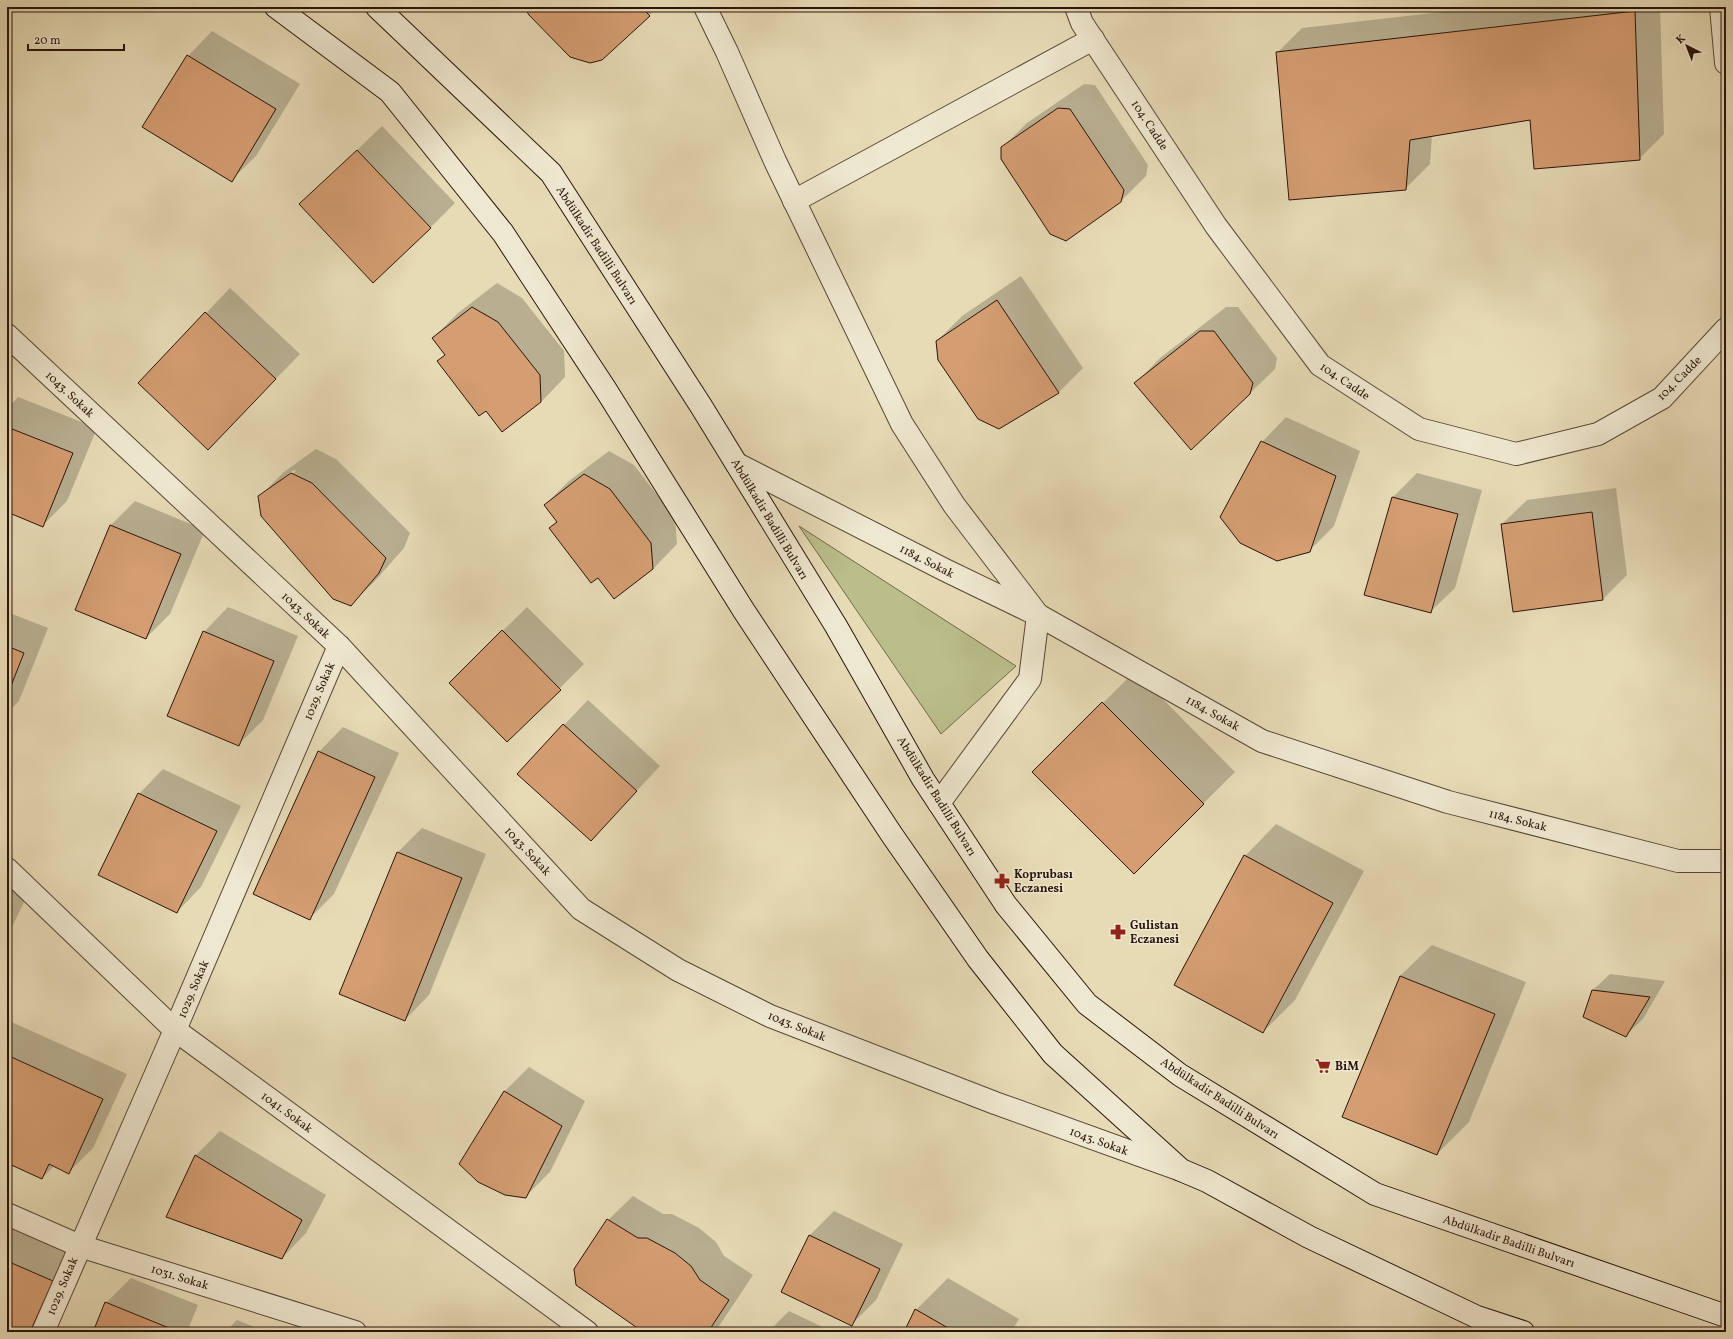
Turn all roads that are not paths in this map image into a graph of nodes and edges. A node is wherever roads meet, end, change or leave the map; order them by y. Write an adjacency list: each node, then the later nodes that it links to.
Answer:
1 (276, 7): 18 (street)
2 (377, 7): 11 (street, Abdülkadir Badilli Bulvarı)
3 (705, 7): 8 (street)
4 (1076, 7): 6 (street, 104. Cadde)
5 (1721, 7): 7 (street)
6 (1093, 40): 8 (street); 9 (street, 104. Cadde)
7 (1726, 63)
8 (794, 201): 12 (street)
9 (1726, 329)
10 (7, 335): 13 (street, 1043. Sokak)
11 (736, 464): 12 (street, 1184. Sokak); 14 (street, Abdülkadir Badilli Bulvarı)
12 (1038, 614): 14 (street); 15 (street, 1184. Sokak)
13 (339, 646): 17 (street, 1029. Sokak); 18 (street, 1043. Sokak)
14 (939, 803): 21 (street, Abdülkadir Badilli Bulvarı)
15 (1726, 861)
16 (7, 870): 17 (street, 1041. Sokak)
17 (175, 1030): 20 (street, 1029. Sokak); 24 (street, 1041. Sokak)
18 (1181, 1170): 25 (street)
19 (7, 1214): 20 (street, 1031. Sokak)
20 (80, 1246): 22 (street, 1029. Sokak); 23 (street, 1031. Sokak)
21 (1726, 1316)
22 (43, 1332)
23 (355, 1332)
24 (587, 1332)
25 (1523, 1332)

